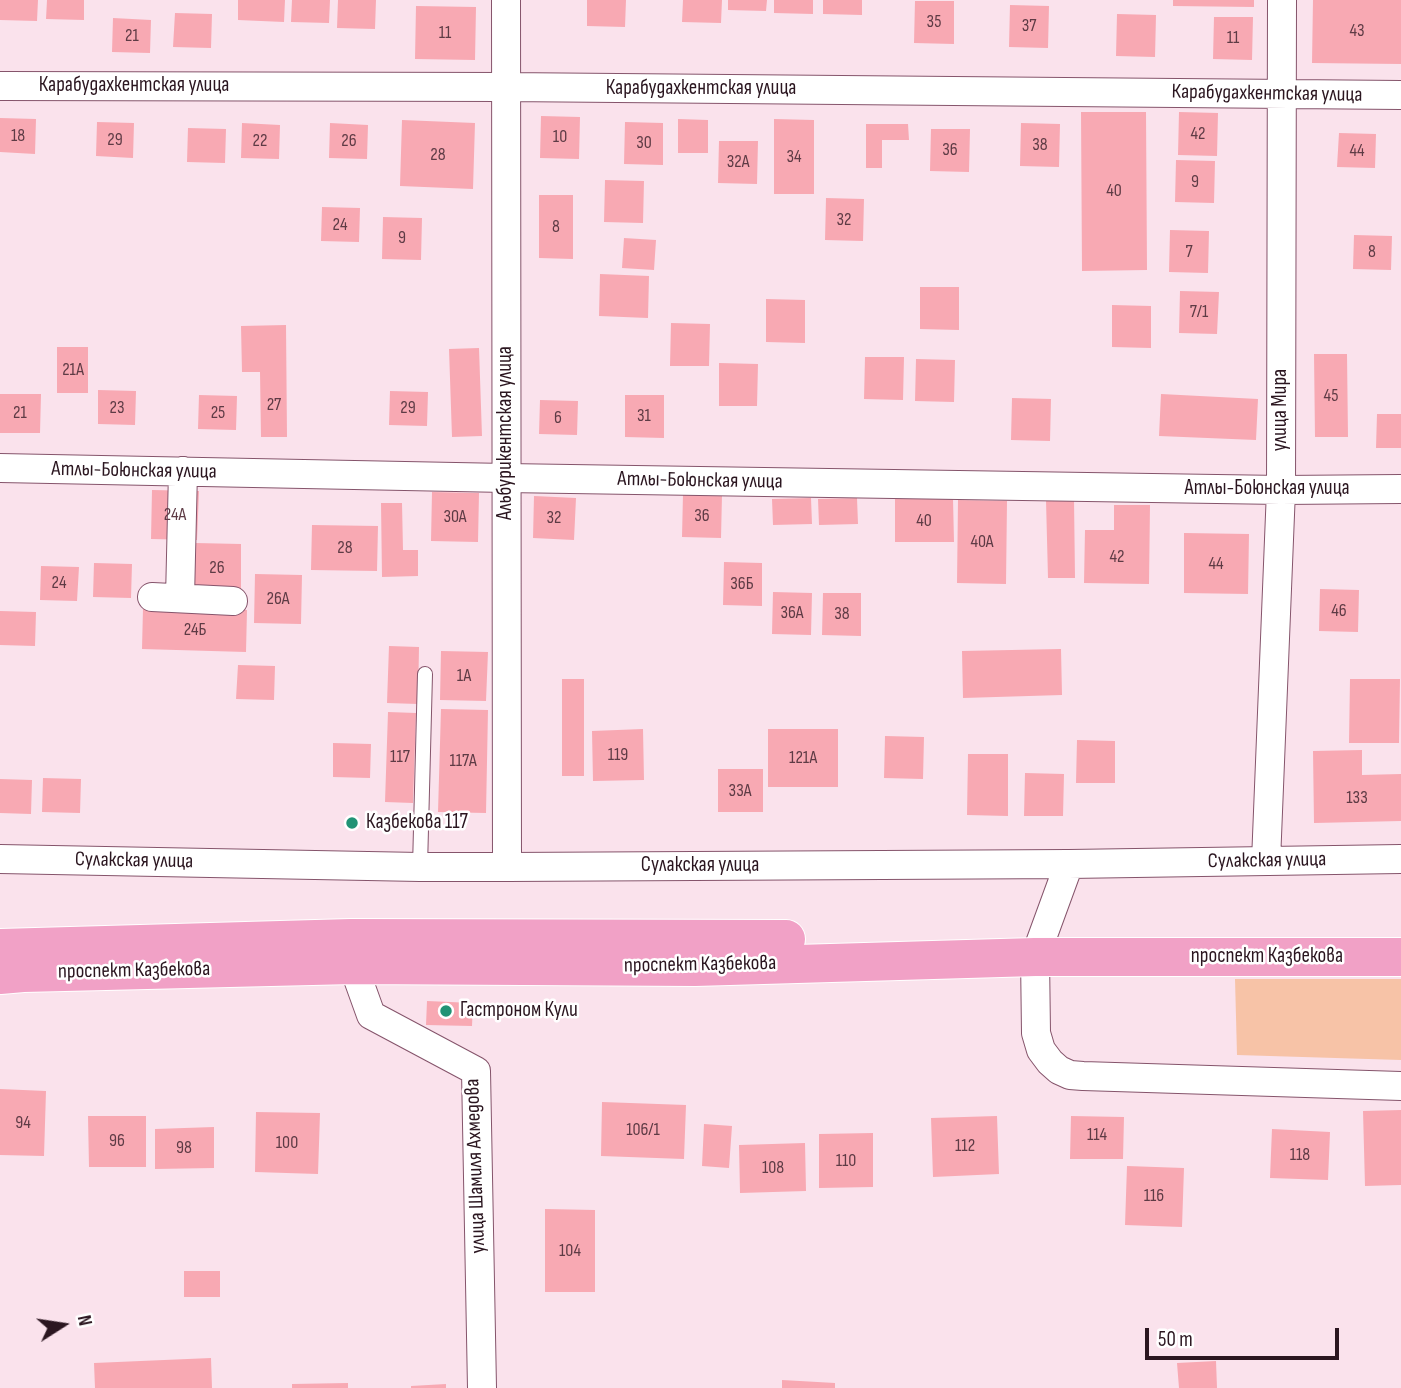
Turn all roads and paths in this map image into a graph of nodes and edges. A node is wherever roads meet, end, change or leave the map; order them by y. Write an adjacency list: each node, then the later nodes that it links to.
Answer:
1 (506, 0): 4 (street, Альбурикентская улица)
2 (1282, 0): 5 (street, улица Мира)
3 (0, 86): 4 (street, Карабудахкентская улица)
4 (506, 87): 5 (street, Карабудахкентская улица); 9 (street, Альбурикентская улица)
5 (1281, 94): 6 (street, Карабудахкентская улица); 11 (street, улица Мира)
6 (1401, 95)
7 (0, 468): 8 (street, Атлы-Боюнская улица)
8 (183, 471): 9 (street, Атлы-Боюнская улица); 12 (street)
9 (506, 478): 11 (street, Атлы-Боюнская улица); 19 (street, Альбурикентская улица)
10 (1401, 489): 11 (street, Атлы-Боюнская улица)
11 (1281, 490): 16 (street, улица Мира)
12 (233, 601)
13 (425, 674): 18 (lane)
14 (0, 859): 18 (street, Сулакская улица)
15 (1401, 859): 16 (street, Сулакская улица)
16 (1266, 861): 17 (street, Сулакская улица)
17 (1069, 864): 19 (street, Сулакская улица); 22 (street)
18 (420, 867): 19 (street, Сулакская улица)
19 (507, 867)
20 (1401, 938): 22 (highway, проспект Казбекова)
21 (0, 948): 22 (highway, проспект Казбекова)
22 (1039, 948): 23 (highway, проспект Казбекова); 24 (highway, проспект Казбекова); 26 (street)
23 (1401, 957)
24 (353, 965): 25 (highway, проспект Казбекова); 27 (street, улица Шамиля Ахмедова)
25 (0, 975)
26 (1401, 1086)
27 (482, 1388)

